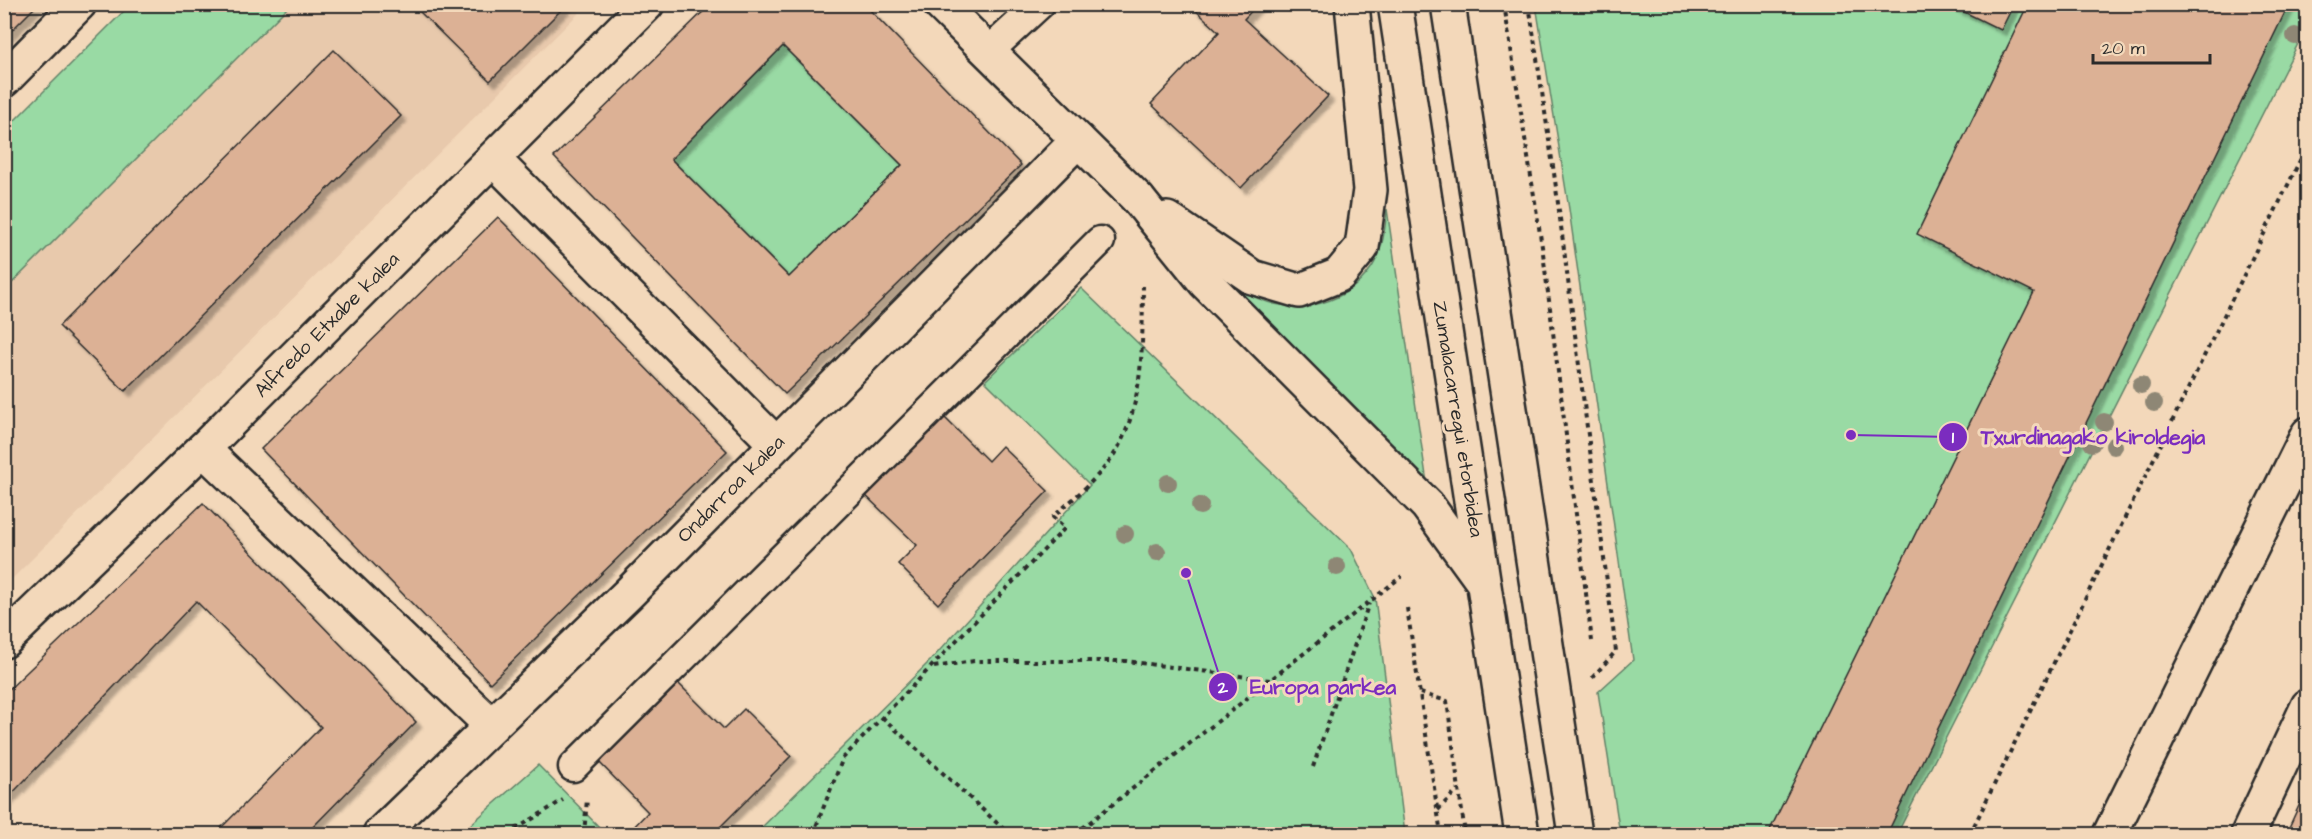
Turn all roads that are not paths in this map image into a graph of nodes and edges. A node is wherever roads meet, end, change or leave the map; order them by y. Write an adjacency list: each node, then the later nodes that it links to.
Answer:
1 (79, 4): 9 (street)
2 (647, 4): 11 (street, Alfredo Etxabe kalea)
3 (940, 4): 8 (street)
4 (1040, 4): 8 (street)
5 (1352, 4): 12 (street)
6 (1395, 4): 17 (street, Zumalacarregui etorbidea)
7 (1448, 4): 24 (street)
8 (988, 52): 10 (street)
9 (4, 80)
10 (1078, 140): 12 (street); 15 (street, Ondarroa kalea)
11 (493, 159): 15 (street); 16 (street, Alfredo Etxabe kalea)
12 (1138, 199): 17 (street)
13 (1100, 241): 21 (street)
14 (2307, 434): 25 (street)
15 (776, 444): 20 (street, Ondarroa kalea)
16 (203, 449): 18 (street, Alfredo Etxabe kalea); 20 (street)
17 (1483, 583): 23 (street, Zumalacarregui etorbidea)
18 (4, 641)
19 (2307, 706): 26 (street)
20 (491, 724): 22 (street, Ondarroa kalea)
21 (573, 767)
22 (380, 834)
23 (1522, 834)
24 (1575, 834)
25 (2110, 834)
26 (2248, 834)

